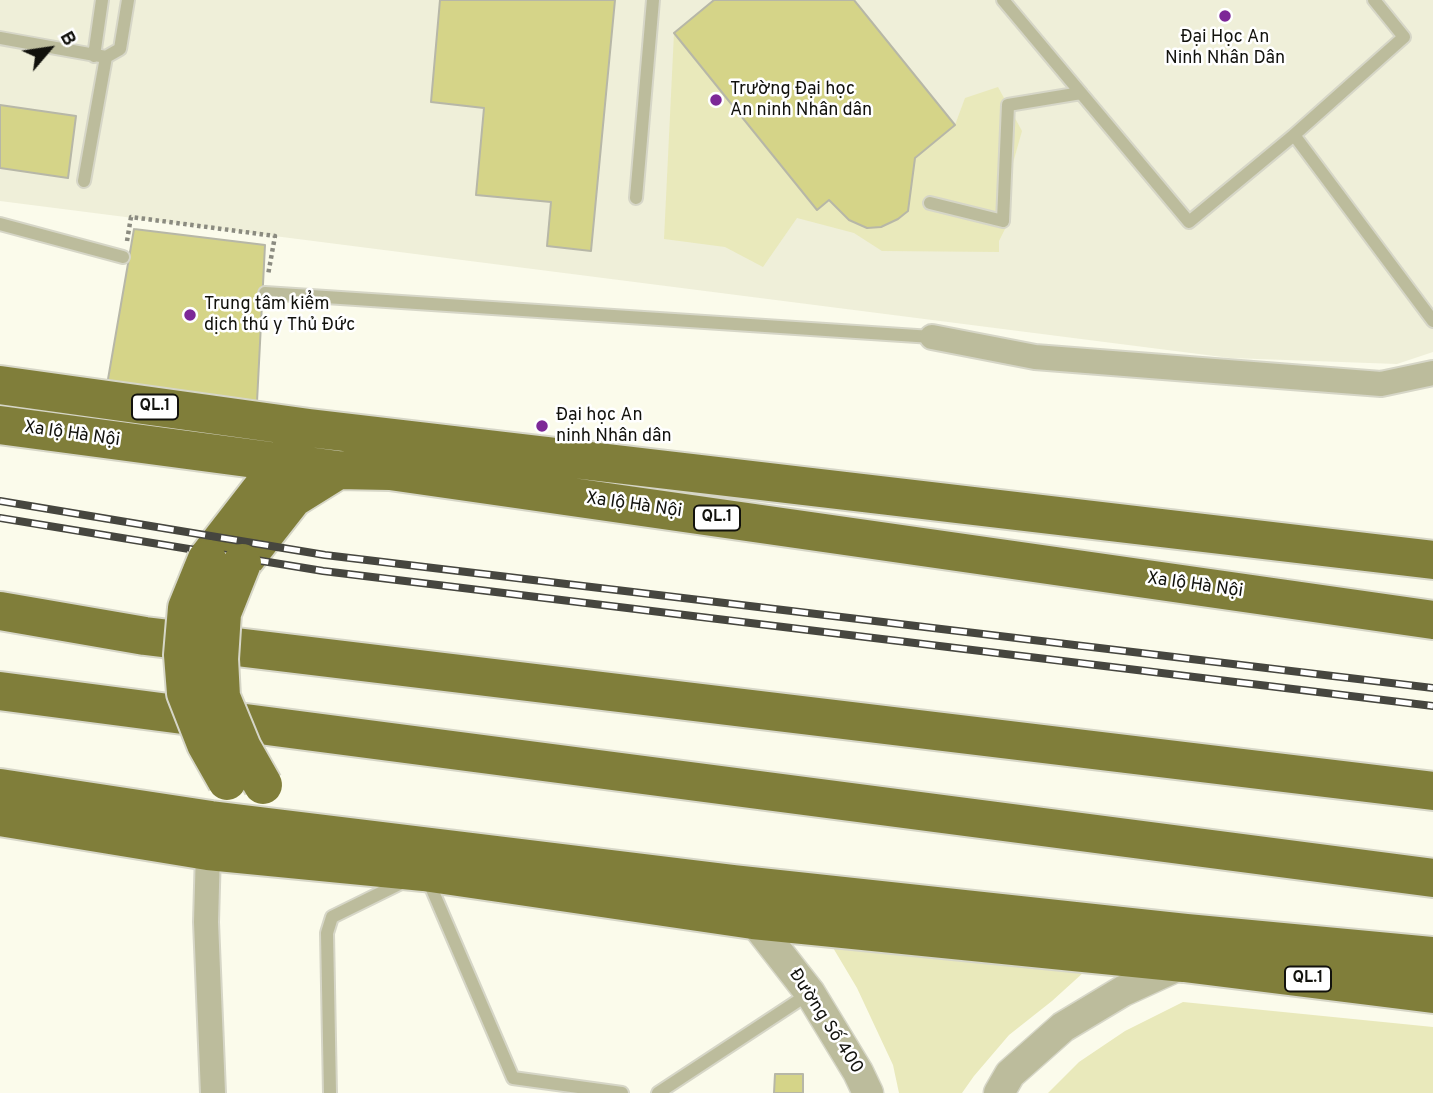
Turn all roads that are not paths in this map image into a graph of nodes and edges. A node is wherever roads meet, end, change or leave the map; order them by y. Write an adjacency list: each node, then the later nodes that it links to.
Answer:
1 (102, 0): 7 (lane)
2 (128, 0): 7 (lane)
3 (653, 0): 11 (lane)
4 (1003, 0): 8 (lane)
5 (1374, 0): 9 (lane)
6 (0, 38): 7 (lane)
7 (100, 56): 10 (lane)
8 (1082, 93): 9 (lane); 12 (lane)
9 (1294, 135): 16 (lane)
10 (84, 181)
11 (636, 198)
12 (930, 203)
13 (0, 224): 14 (lane)
14 (123, 257)
15 (265, 293): 17 (lane)
16 (1433, 321)
17 (932, 337): 18 (street)
18 (1433, 373)
19 (0, 385): 21 (highway, QL.1)
20 (0, 425): 22 (highway, Xa lộ Hà Nội / QL.1)
21 (309, 428): 22 (highway); 24 (highway, QL.1)
22 (281, 463): 23 (highway, Xa lộ Hà Nội / QL.1); 31 (highway, bridge)
23 (338, 470): 26 (highway, Xa lộ Hà Nội / QL.1); 33 (highway, bridge)
24 (1433, 560)
25 (0, 611): 29 (highway)
26 (1433, 620)
27 (0, 691): 35 (highway)
28 (0, 788): 32 (highway, QL.1)
29 (1433, 791)
30 (0, 817): 32 (highway, QL.1)
31 (260, 825): 32 (highway, QL.1); 33 (highway, QL.1)
32 (210, 835): 33 (highway, QL.1); 43 (street)
33 (295, 844): 34 (highway, QL.1); 36 (highway, QL.1)
34 (424, 872): 37 (highway, QL.1); 44 (lane); 45 (lane)
35 (1433, 878)
36 (734, 884): 37 (highway); 38 (highway, QL.1)
37 (752, 920): 40 (highway, QL.1); 41 (street, Đường Số 400)
38 (1223, 937): 39 (highway, QL.1); 40 (highway)
39 (1433, 956)
40 (1184, 963): 42 (highway, QL.1); 48 (street)
41 (810, 993): 46 (lane); 47 (street, Đường Số 400)
42 (1433, 994)
43 (213, 1093)
44 (330, 1093)
45 (622, 1093)
46 (658, 1093)
47 (868, 1093)
48 (999, 1093)

